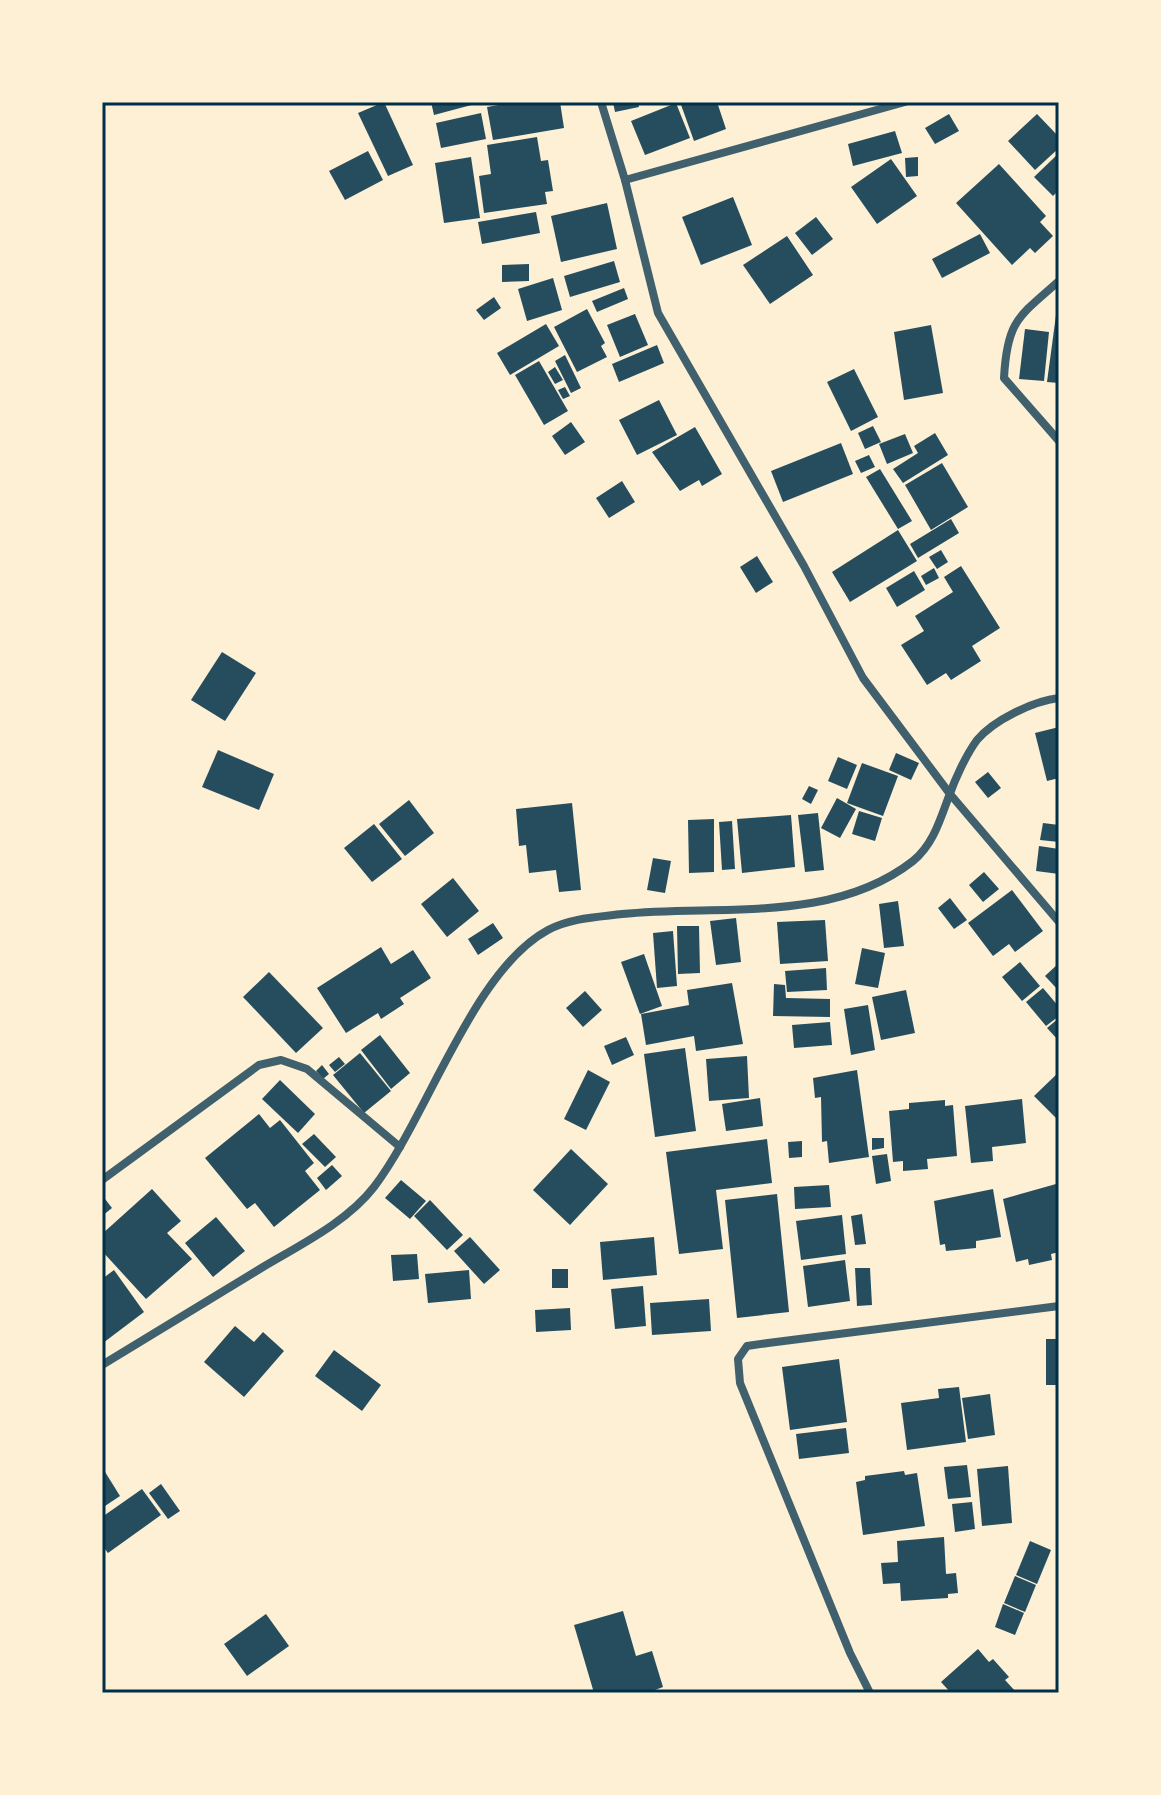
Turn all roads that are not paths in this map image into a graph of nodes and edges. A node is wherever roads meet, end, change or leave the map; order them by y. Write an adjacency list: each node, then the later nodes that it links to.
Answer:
1 (601, 102): 3 (street)
2 (905, 102): 3 (street)
3 (625, 180): 7 (street)
4 (1059, 281): 5 (street)
5 (1059, 441)
6 (1059, 698): 7 (street)
7 (950, 794): 8 (street); 9 (street)
8 (1059, 922)
9 (400, 1147): 10 (street); 12 (street)
10 (102, 1180)
11 (1059, 1306): 13 (street)
12 (102, 1365)
13 (870, 1693)

